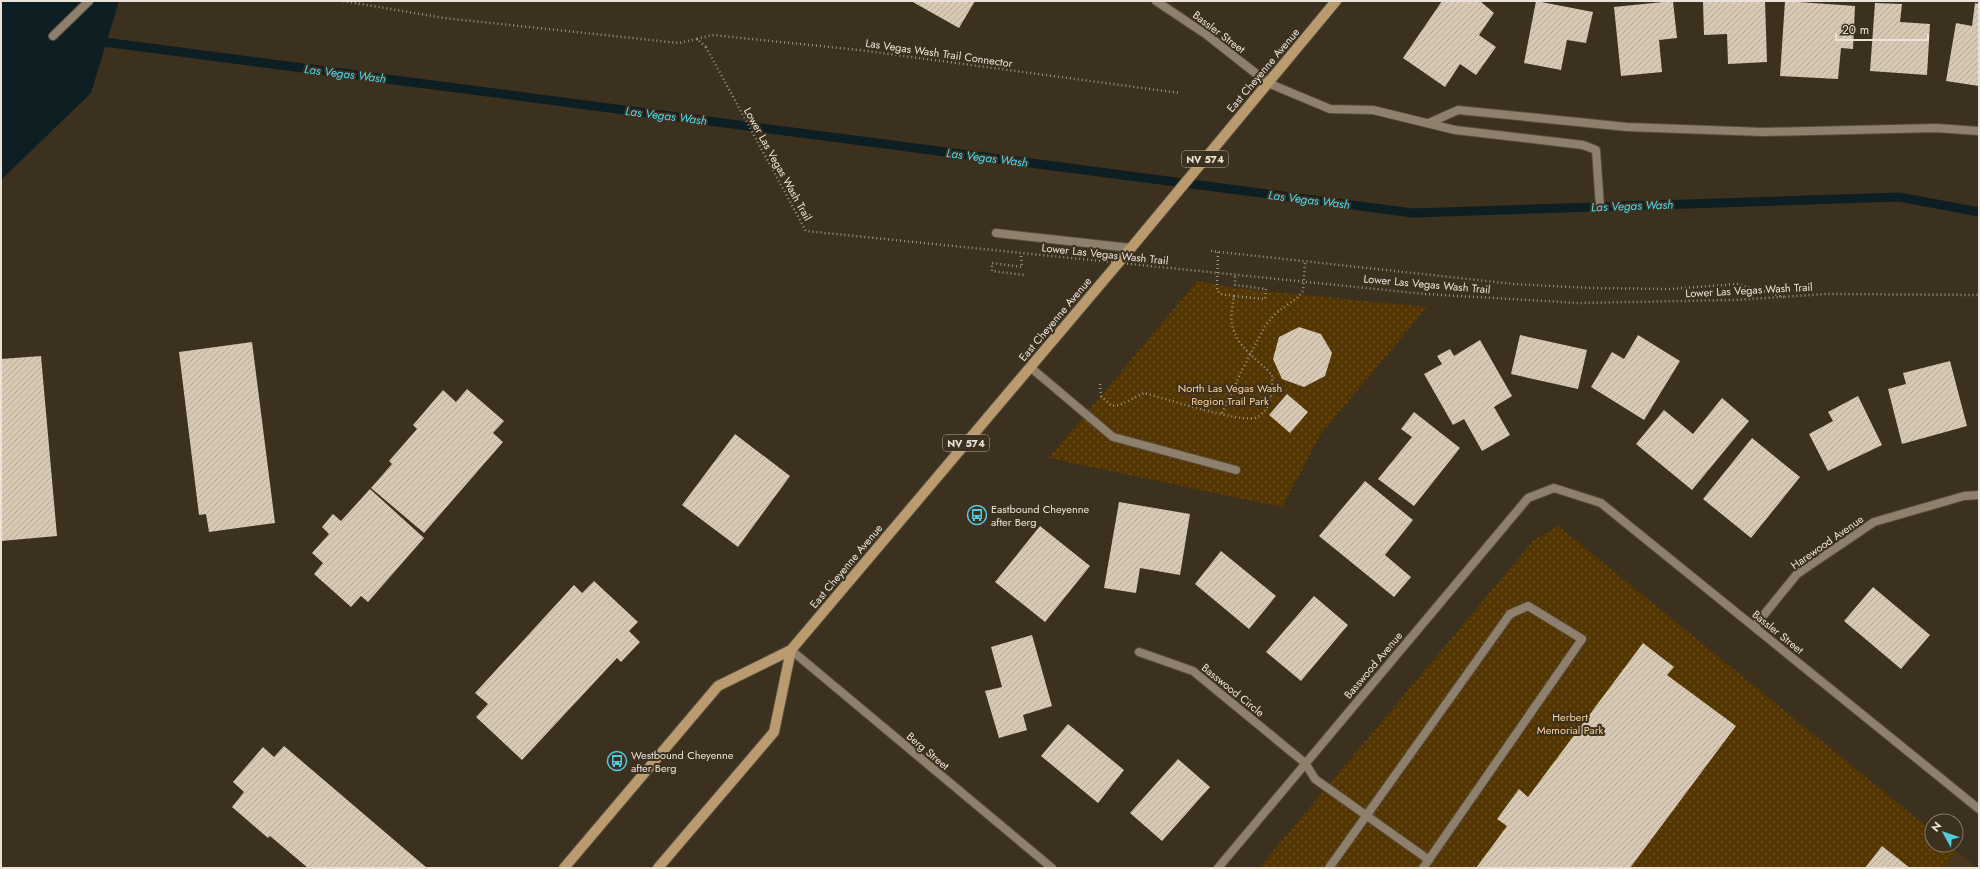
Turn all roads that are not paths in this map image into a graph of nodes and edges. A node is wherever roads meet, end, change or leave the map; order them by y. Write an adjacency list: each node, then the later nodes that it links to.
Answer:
1 (89, 1): 4 (street)
2 (1156, 1): 5 (street, Bassler Street)
3 (1336, 1): 5 (main road, East Cheyenne Avenue / NV 574)
4 (53, 36)
5 (1268, 83): 6 (street, Bassler Street); 10 (main road, East Cheyenne Avenue / NV 574)
6 (1429, 123): 7 (street); 8 (street, Bassler Street)
7 (1979, 131)
8 (1600, 207)
9 (996, 233): 10 (street)
10 (1131, 248): 11 (main road, East Cheyenne Avenue / NV 574)
11 (1030, 367): 12 (street); 16 (main road, East Cheyenne Avenue / NV 574)
12 (1236, 470)
13 (1554, 488): 15 (street, Bassler Street); 18 (street, Basswood Avenue)
14 (1979, 495): 15 (street, Harewood Avenue)
15 (1754, 627): 19 (street, Bassler Street)
16 (791, 650): 22 (main road, East Cheyenne Avenue / NV 574); 23 (main road, East Cheyenne Avenue / NV 574); 24 (street, Berg Street)
17 (1139, 652): 18 (street, Basswood Circle)
18 (1305, 763): 20 (street, Basswood Circle); 25 (street, Basswood Avenue)
19 (1979, 809)
20 (1365, 815): 21 (street, Basswood Circle); 21 (street); 26 (street)
21 (1429, 860): 27 (street)
22 (564, 868)
23 (658, 868)
24 (1052, 868)
25 (1218, 868)
26 (1329, 868)
27 (1424, 868)

